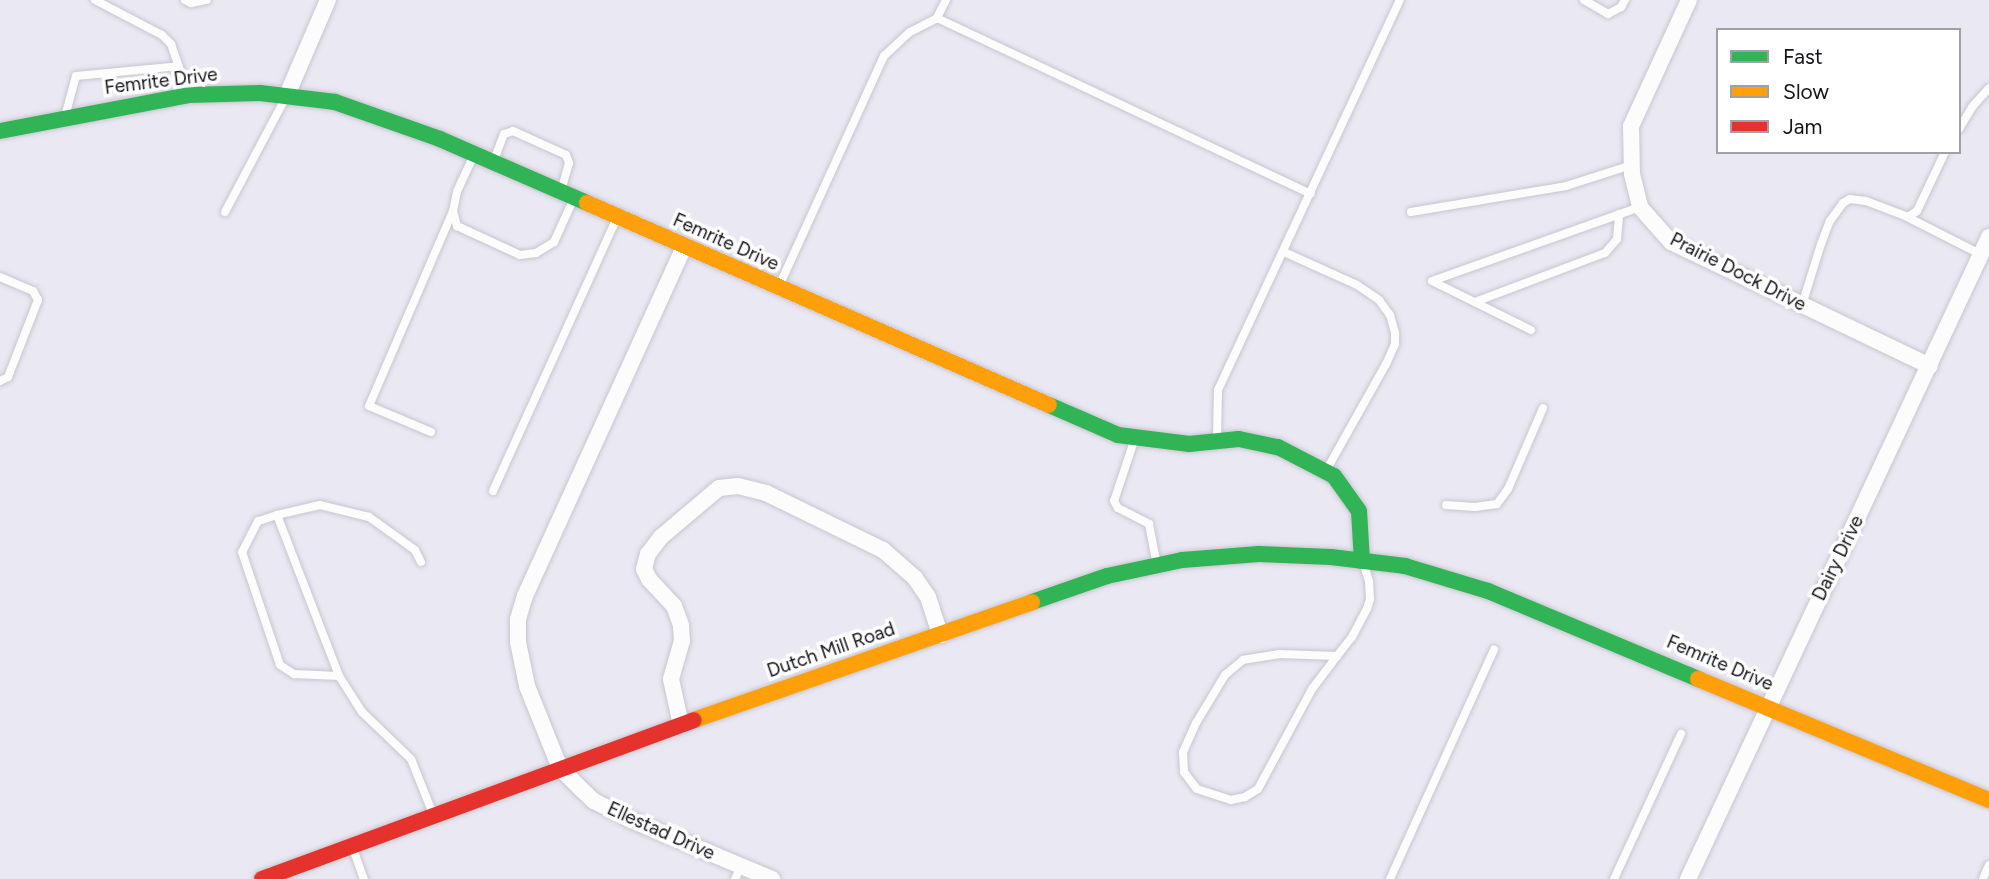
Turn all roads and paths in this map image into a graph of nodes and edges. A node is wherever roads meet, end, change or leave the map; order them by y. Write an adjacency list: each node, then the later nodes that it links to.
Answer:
1 (95, 0): 11 (lane)
2 (185, 0): 3 (lane)
3 (207, 0)
4 (328, 0): 14 (street)
5 (946, 0): 10 (lane)
6 (1400, 0): 22 (lane)
7 (1584, 0): 8 (lane)
8 (1625, 0)
9 (1689, 0): 21 (street)
10 (937, 18): 22 (lane); 36 (lane)
11 (179, 66): 13 (lane); 15 (lane)
12 (1989, 88): 16 (lane)
13 (189, 95): 14 (street, Femrite Drive); 15 (street, Femrite Drive)
14 (287, 95): 19 (street, Femrite Drive); 26 (lane)
15 (66, 116): 17 (street, Femrite Drive)
16 (1961, 126)
17 (0, 131)
18 (1944, 154): 29 (lane)
19 (474, 155): 20 (street, Femrite Drive); 25 (lane)
20 (493, 163): 23 (street, Femrite Drive); 23 (lane)
21 (1632, 165): 24 (street); 27 (lane)
22 (1311, 194): 33 (lane)
23 (567, 195): 25 (lane); 30 (street, Femrite Drive)
24 (1640, 207): 28 (lane); 38 (street, Prairie Dock Drive)
25 (453, 211): 43 (lane)
26 (226, 212)
27 (1411, 212)
28 (1619, 214): 37 (lane); 37 (lane)
29 (1907, 217): 34 (lane); 38 (lane)
30 (617, 218): 32 (street, Femrite Drive); 47 (lane)
31 (1989, 237): 34 (street, Dairy Drive)
32 (684, 247): 36 (street, Femrite Drive); 61 (street)
33 (1284, 252): 45 (lane); 46 (lane)
34 (1980, 254): 40 (street, Dairy Drive)
35 (0, 277): 41 (lane)
36 (778, 288): 44 (street, Femrite Drive)
37 (1475, 302): 39 (lane)
38 (1802, 305): 40 (street, Prairie Dock Drive)
39 (1531, 330)
40 (1930, 366): 58 (street, Dairy Drive)
41 (0, 381)
42 (1543, 408): 48 (lane)
43 (430, 432)
44 (1135, 438): 45 (street, Femrite Drive); 52 (lane)
45 (1218, 442): 46 (street, Femrite Drive)
46 (1325, 471): 50 (street, Femrite Drive)
47 (493, 491)
48 (1446, 505)
49 (277, 515): 51 (lane); 57 (lane); 57 (lane)
50 (1362, 561): 52 (street, Dutch Mill Road); 53 (street, Dutch Mill Road); 56 (lane)
51 (421, 562)
52 (1157, 566): 54 (street, Dutch Mill Road)
53 (1432, 573): 58 (street, Femrite Drive)
54 (940, 635): 59 (street, Dutch Mill Road); 59 (street)
55 (1494, 650): 70 (lane)
56 (1337, 656): 56 (lane)
57 (339, 676): 63 (lane)
58 (1768, 705): 62 (street, Femrite Drive); 72 (street, Dairy Drive)
59 (681, 725): 61 (street, Dutch Mill Road)
60 (1681, 734): 71 (lane)
61 (560, 768): 63 (street, Dutch Mill Road); 66 (street, Ellestad Drive)
62 (1989, 800)
63 (433, 814): 64 (street, Dutch Mill Road)
64 (352, 844): 67 (street, Dutch Mill Road); 68 (lane)
65 (1989, 865): 73 (lane)
66 (738, 872): 69 (street, Ellestad Drive)
67 (262, 879)
68 (364, 879)
69 (772, 879)
70 (1390, 879)
71 (1614, 879)
72 (1688, 879)
73 (1983, 879)

